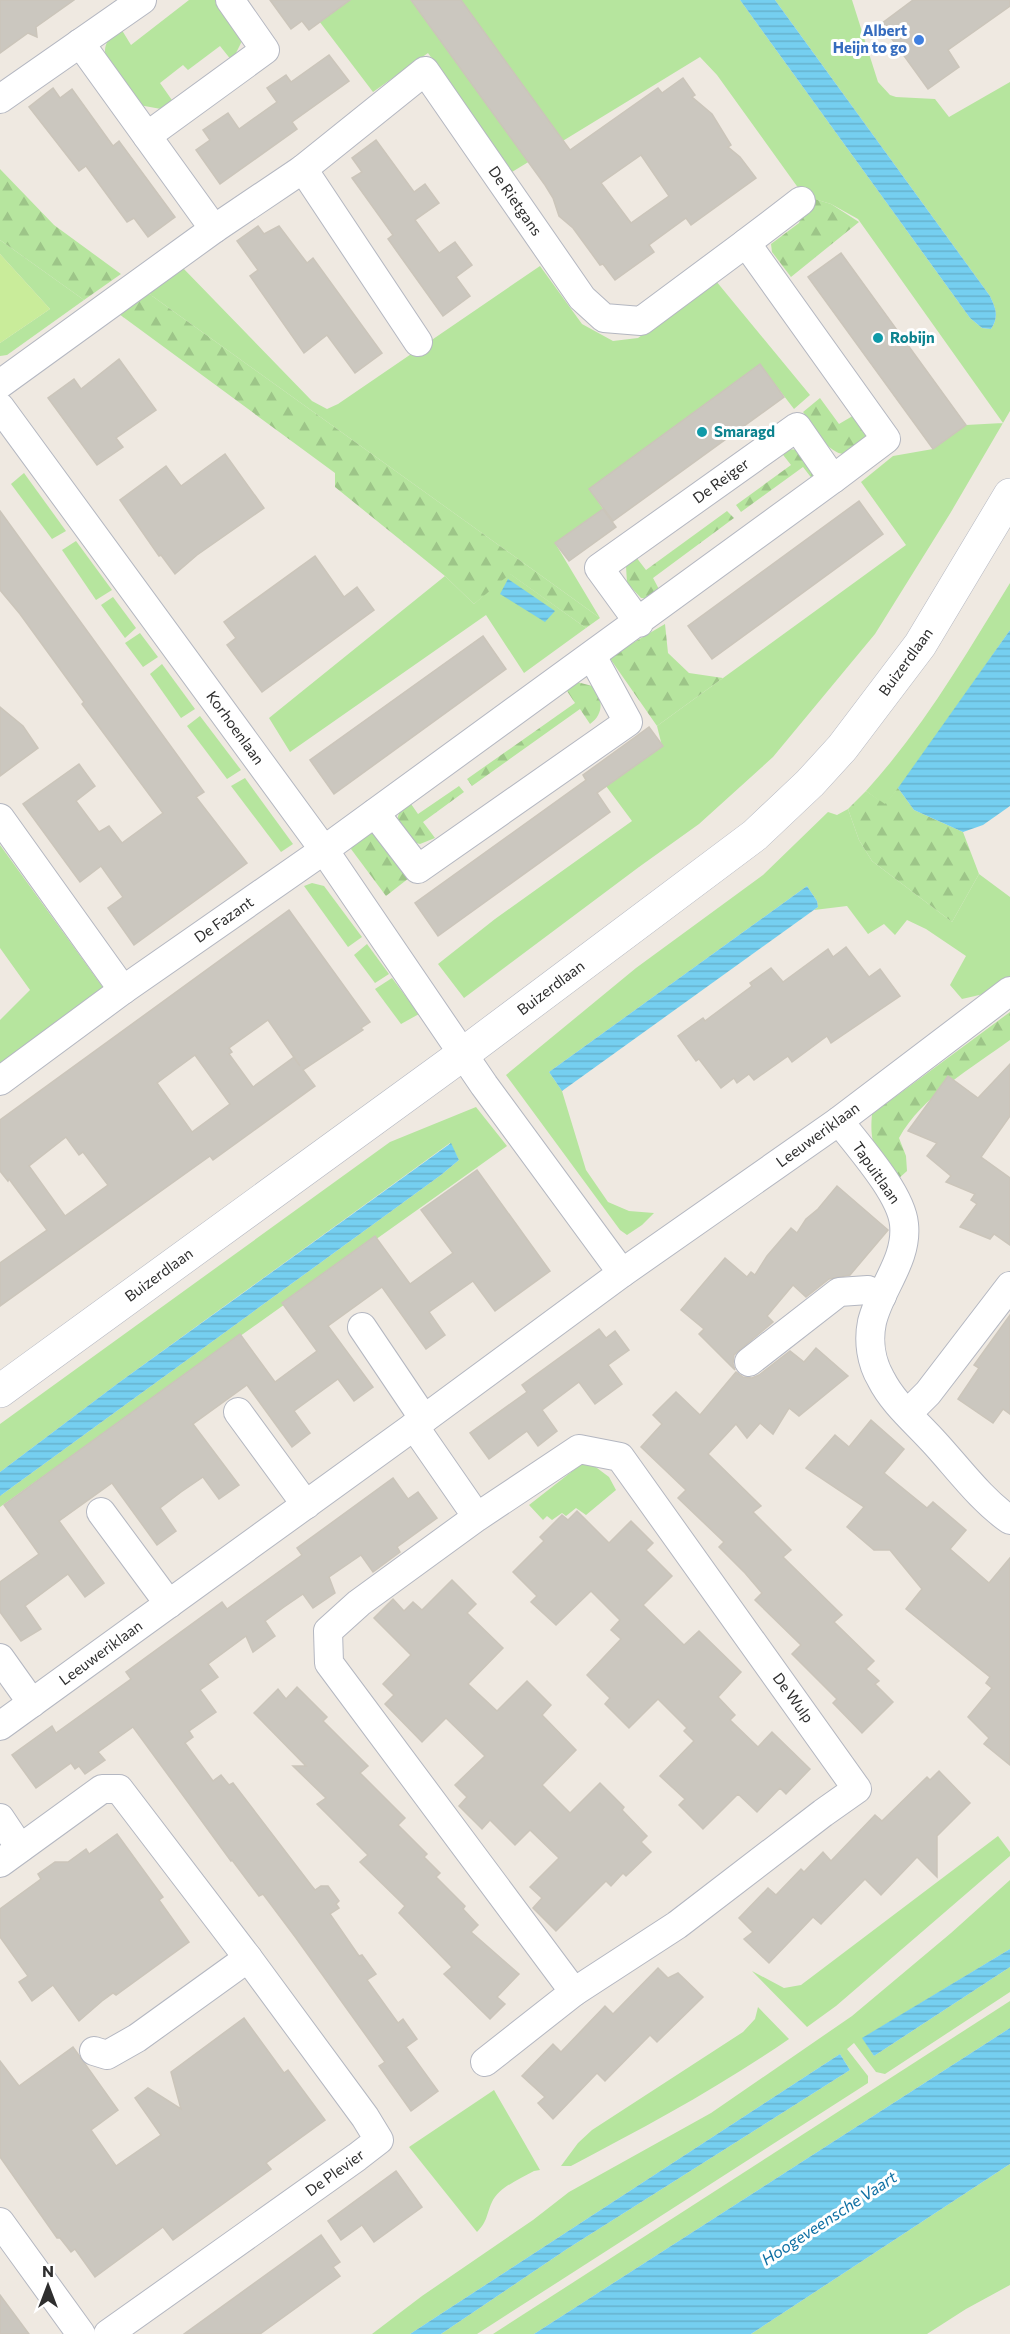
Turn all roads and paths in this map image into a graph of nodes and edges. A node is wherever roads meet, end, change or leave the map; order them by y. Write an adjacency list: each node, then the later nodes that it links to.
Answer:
1 (142, 0): 3 (street)
2 (230, 0): 5 (street)
3 (80, 43): 4 (street); 5 (street)
4 (0, 99)
5 (147, 136): 8 (street)
6 (303, 169): 8 (street, De Rietgans); 9 (street, De Rietgans); 10 (street)
7 (801, 201): 9 (street, De Rietgans)
8 (214, 229): 11 (street, De Rietgans)
9 (746, 243): 13 (street)
10 (418, 342)
11 (0, 384)
12 (0, 407): 19 (street, Korhoenlaan)
13 (833, 479): 15 (street); 15 (street, De Reiger)
14 (1010, 495): 22 (street, Buizerdlaan)
15 (639, 623): 16 (street)
16 (592, 656): 17 (street); 17 (street)
17 (375, 813): 19 (street)
18 (0, 818): 20 (street)
19 (324, 850): 20 (street, De Fazant); 22 (street, Korhoenlaan)
20 (123, 990): 23 (street, De Fazant)
21 (1010, 991): 24 (street, Leeuweriklaan)
22 (463, 1054): 25 (street); 30 (street, Buizerdlaan)
23 (0, 1082)
24 (839, 1121): 25 (street, Leeuweriklaan); 27 (street, Tapuitlaan)
25 (622, 1273): 33 (street, Leeuweriklaan)
26 (1010, 1286): 32 (street)
27 (882, 1296): 29 (street); 32 (street, Tapuitlaan)
28 (362, 1327): 33 (street)
29 (749, 1362)
30 (0, 1391)
31 (238, 1412): 34 (street)
32 (908, 1413): 37 (street, Tapuitlaan)
33 (419, 1423): 34 (street, Leeuweriklaan); 36 (street)
34 (306, 1505): 38 (street, Leeuweriklaan)
35 (101, 1512): 38 (street)
36 (477, 1517): 45 (street, De Wulp); 45 (street, De Wulp)
37 (1010, 1520)
38 (169, 1604): 40 (street, Leeuweriklaan)
39 (0, 1658): 40 (street)
40 (32, 1703): 41 (street, Leeuweriklaan)
41 (0, 1726)
42 (0, 1818): 43 (street, De Plevier)
43 (10, 1855): 44 (street, De Plevier)
44 (248, 1958): 46 (street); 50 (street, De Plevier)
45 (574, 1992): 47 (street, De Wulp)
46 (94, 2051)
47 (485, 2062)
48 (0, 2222): 49 (street)
49 (81, 2334)
50 (108, 2334)

